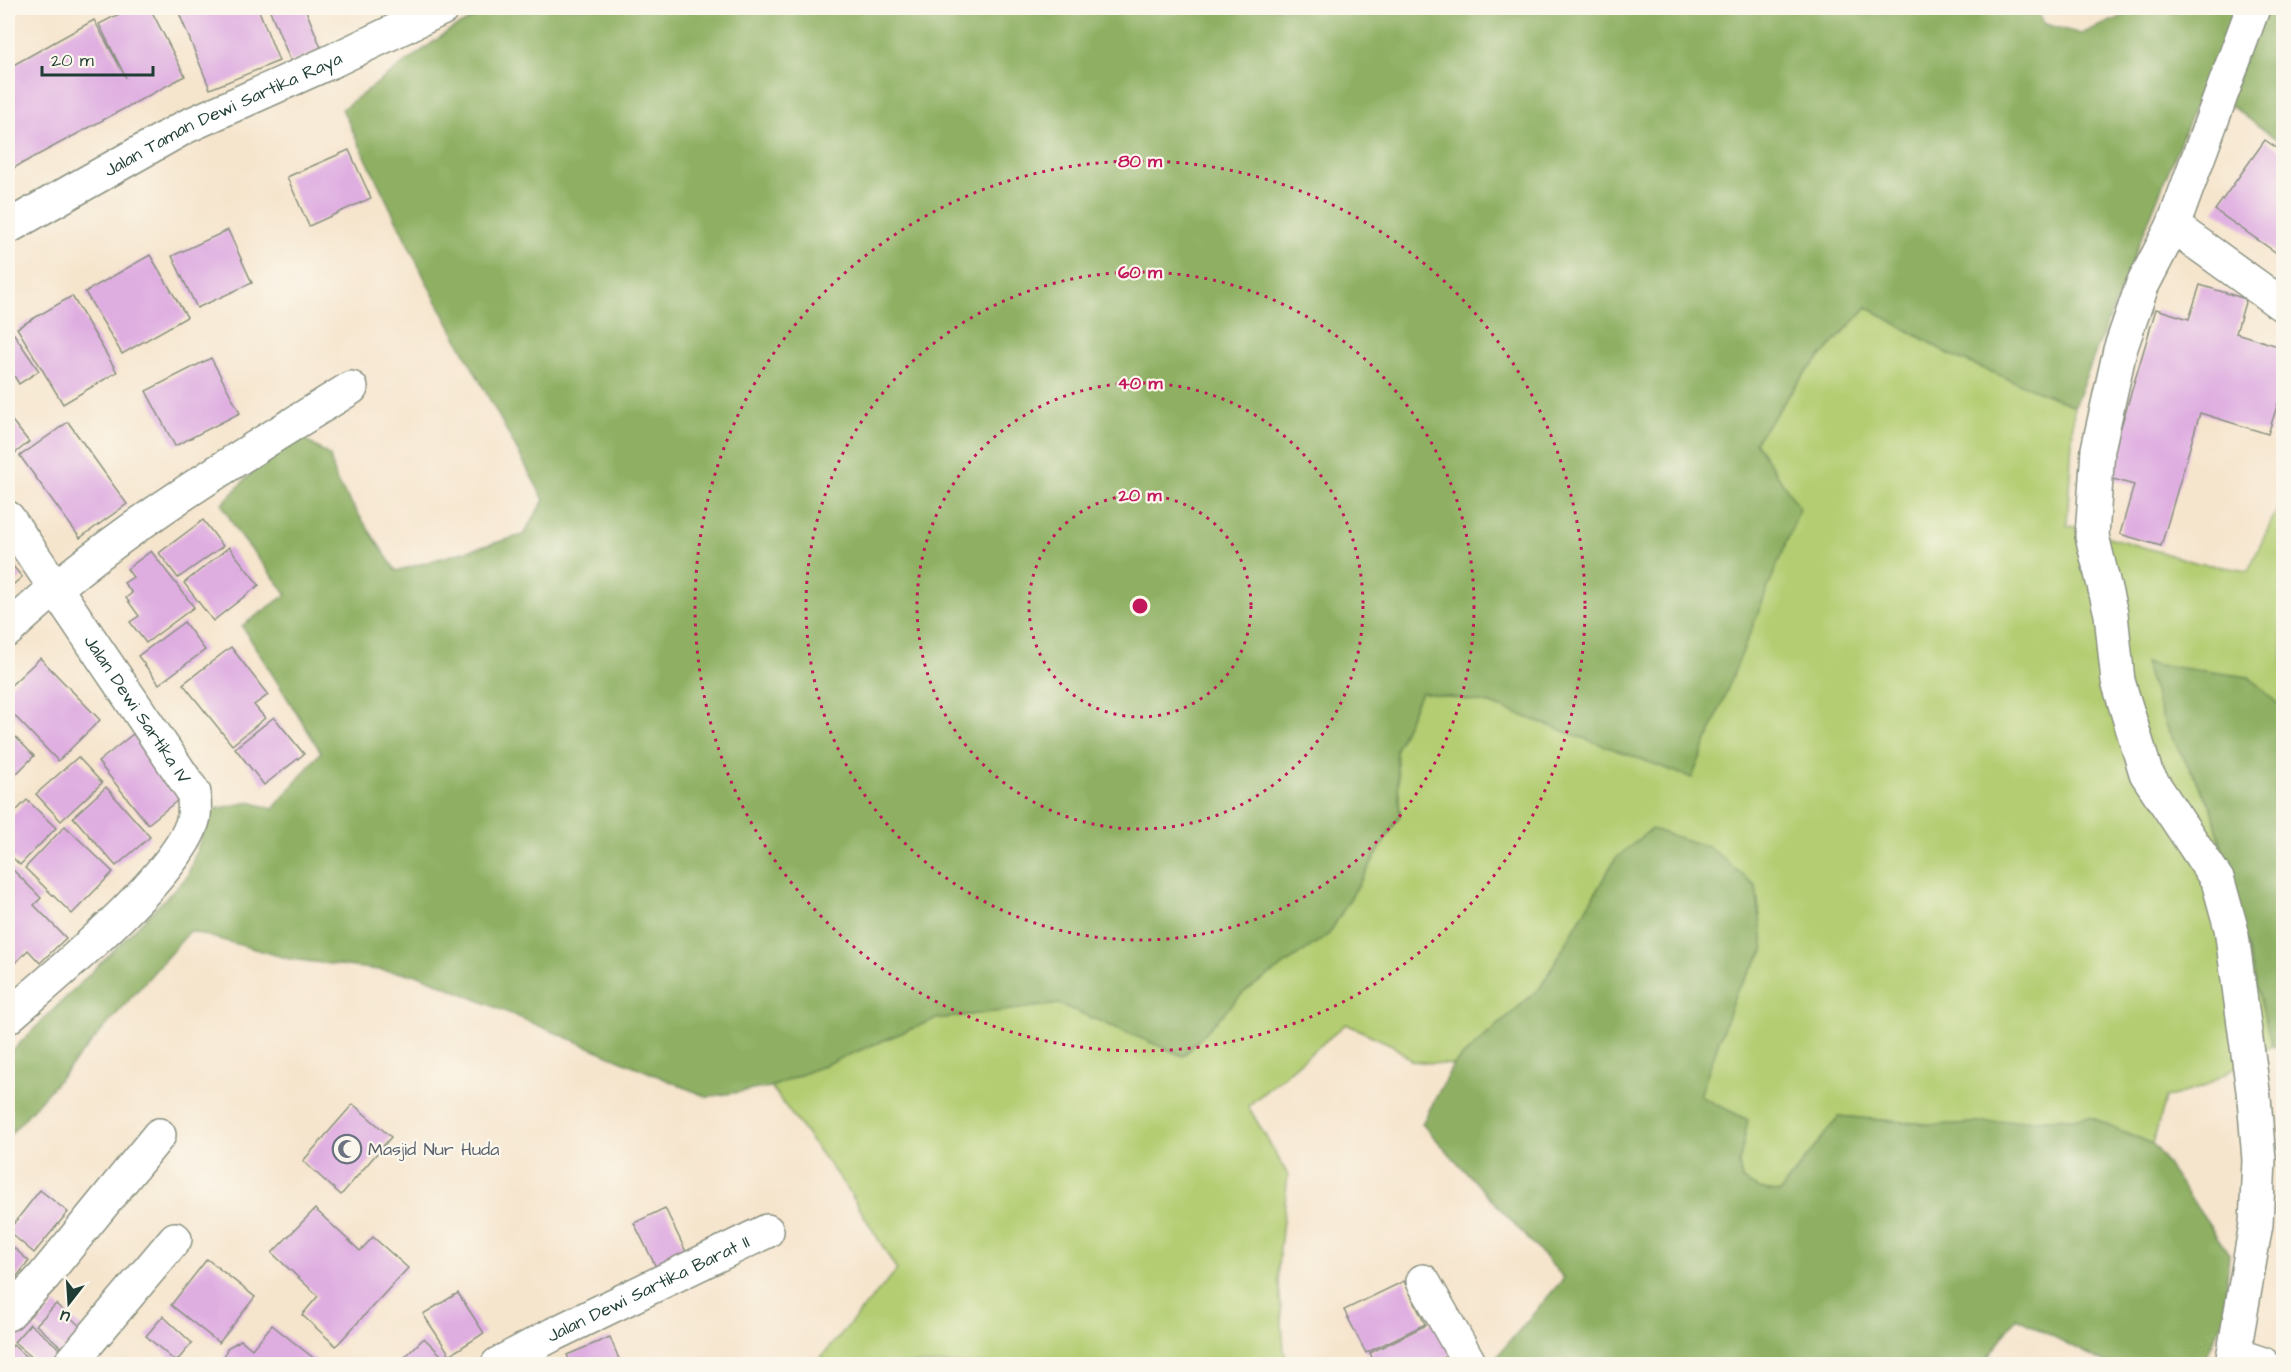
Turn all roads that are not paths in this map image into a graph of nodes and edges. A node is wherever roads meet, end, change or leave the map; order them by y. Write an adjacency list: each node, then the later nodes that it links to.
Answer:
1 (443, 8): 4 (street, Jalan Taman Dewi Sartika Raya)
2 (2253, 8): 3 (street)
3 (2173, 226): 5 (street); 16 (street)
4 (8, 227)
5 (2283, 306)
6 (351, 387): 8 (street)
7 (8, 518): 8 (street, Jalan Dewi Sartika IV)
8 (55, 586): 9 (street); 10 (street, Jalan Dewi Sartika IV)
9 (8, 630)
10 (8, 1017)
11 (159, 1135): 15 (street)
12 (767, 1231): 18 (street, Jalan Dewi Sartika Barat II)
13 (175, 1239): 17 (street)
14 (1423, 1281): 19 (street)
15 (8, 1314)
16 (2244, 1361)
17 (70, 1365)
18 (498, 1365)
19 (1470, 1365)

